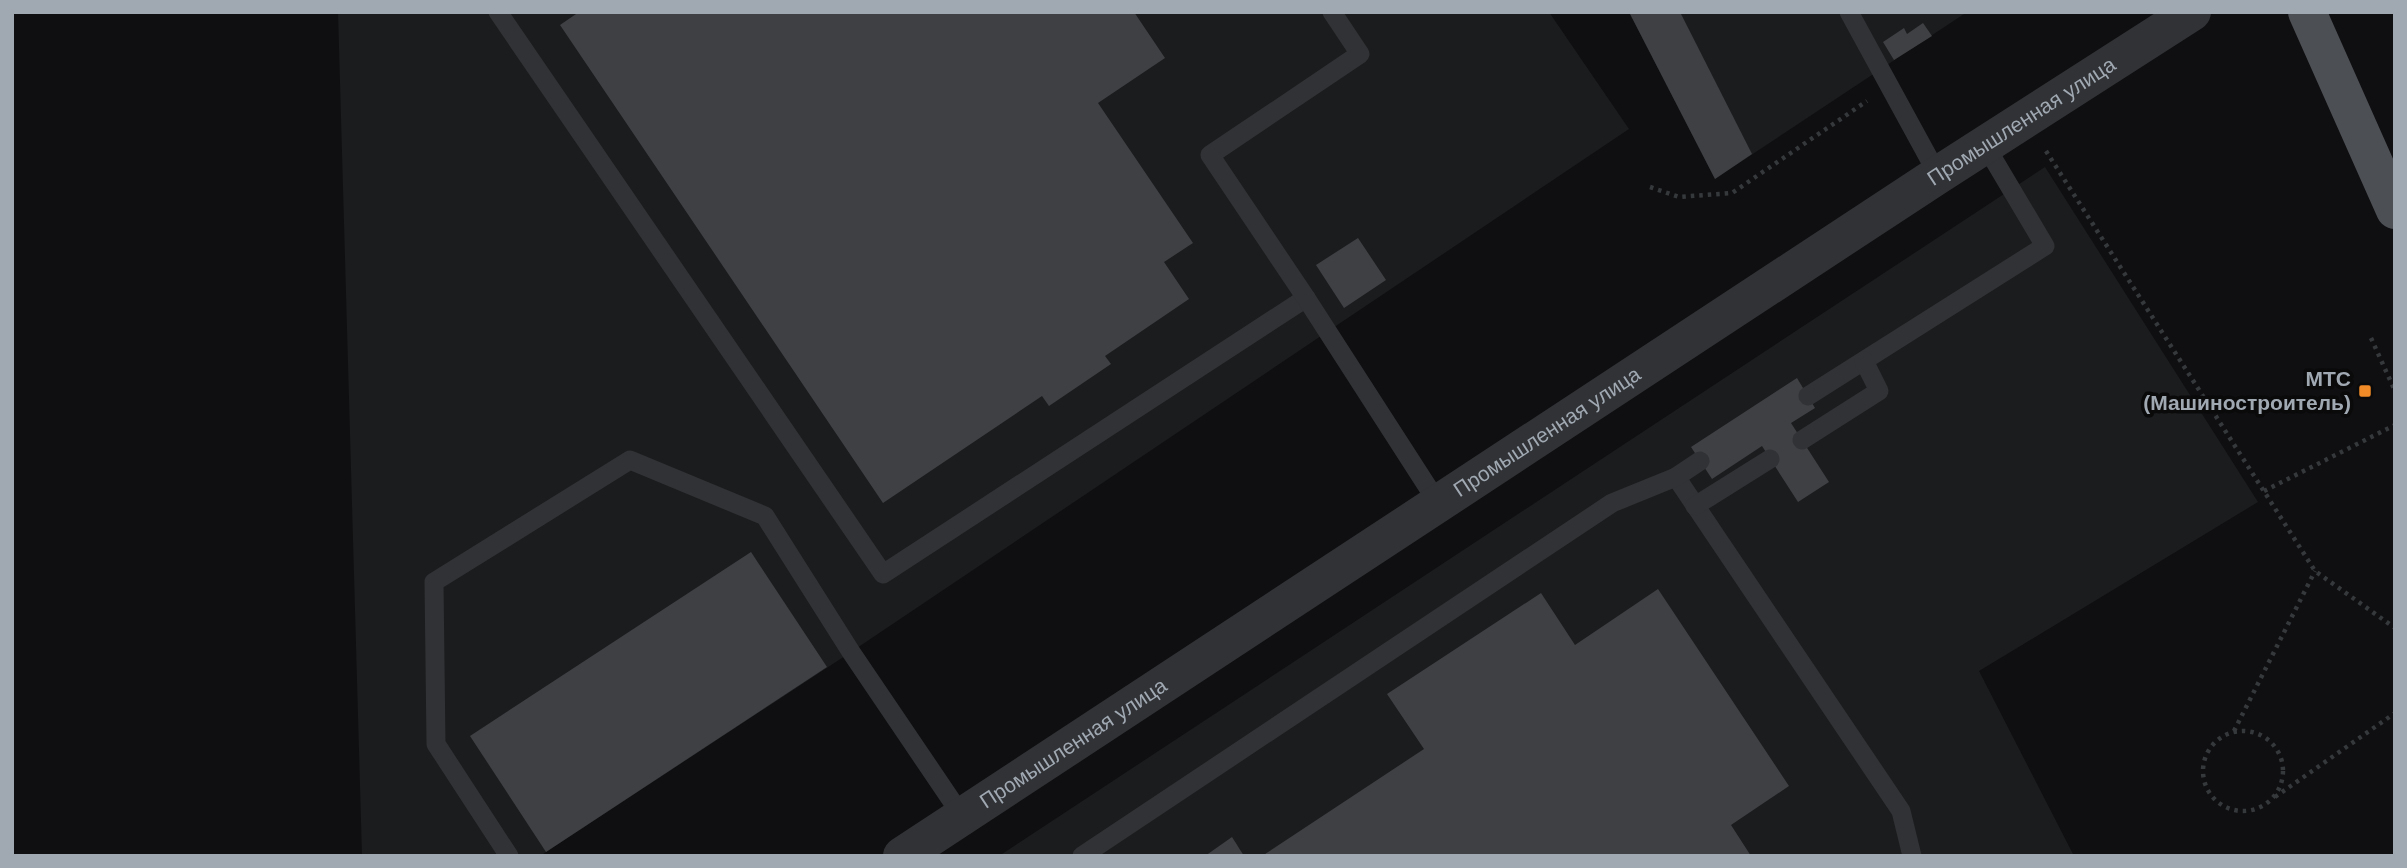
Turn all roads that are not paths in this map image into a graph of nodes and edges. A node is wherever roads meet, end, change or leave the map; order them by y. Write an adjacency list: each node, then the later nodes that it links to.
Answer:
1 (498, 12): 9 (lane)
2 (1332, 12): 9 (lane)
3 (1849, 12): 7 (lane)
4 (2192, 12): 6 (street, Промышленная улица)
5 (2307, 12): 8 (main road)
6 (1985, 145): 7 (street, Промышленная улица); 10 (lane)
7 (1938, 175): 16 (street, Промышленная улица)
8 (2395, 210)
9 (1307, 298): 16 (lane)
10 (1864, 361): 11 (lane); 12 (lane)
11 (1808, 396)
12 (1802, 440)
13 (1770, 459): 17 (lane)
14 (1700, 461): 15 (lane)
15 (1676, 477): 17 (lane); 21 (lane)
16 (1438, 503): 18 (street, Промышленная улица)
17 (1695, 506): 22 (lane)
18 (962, 816): 19 (lane); 20 (street, Промышленная улица)
19 (509, 856)
20 (902, 856)
21 (1082, 856)
22 (1912, 856)

